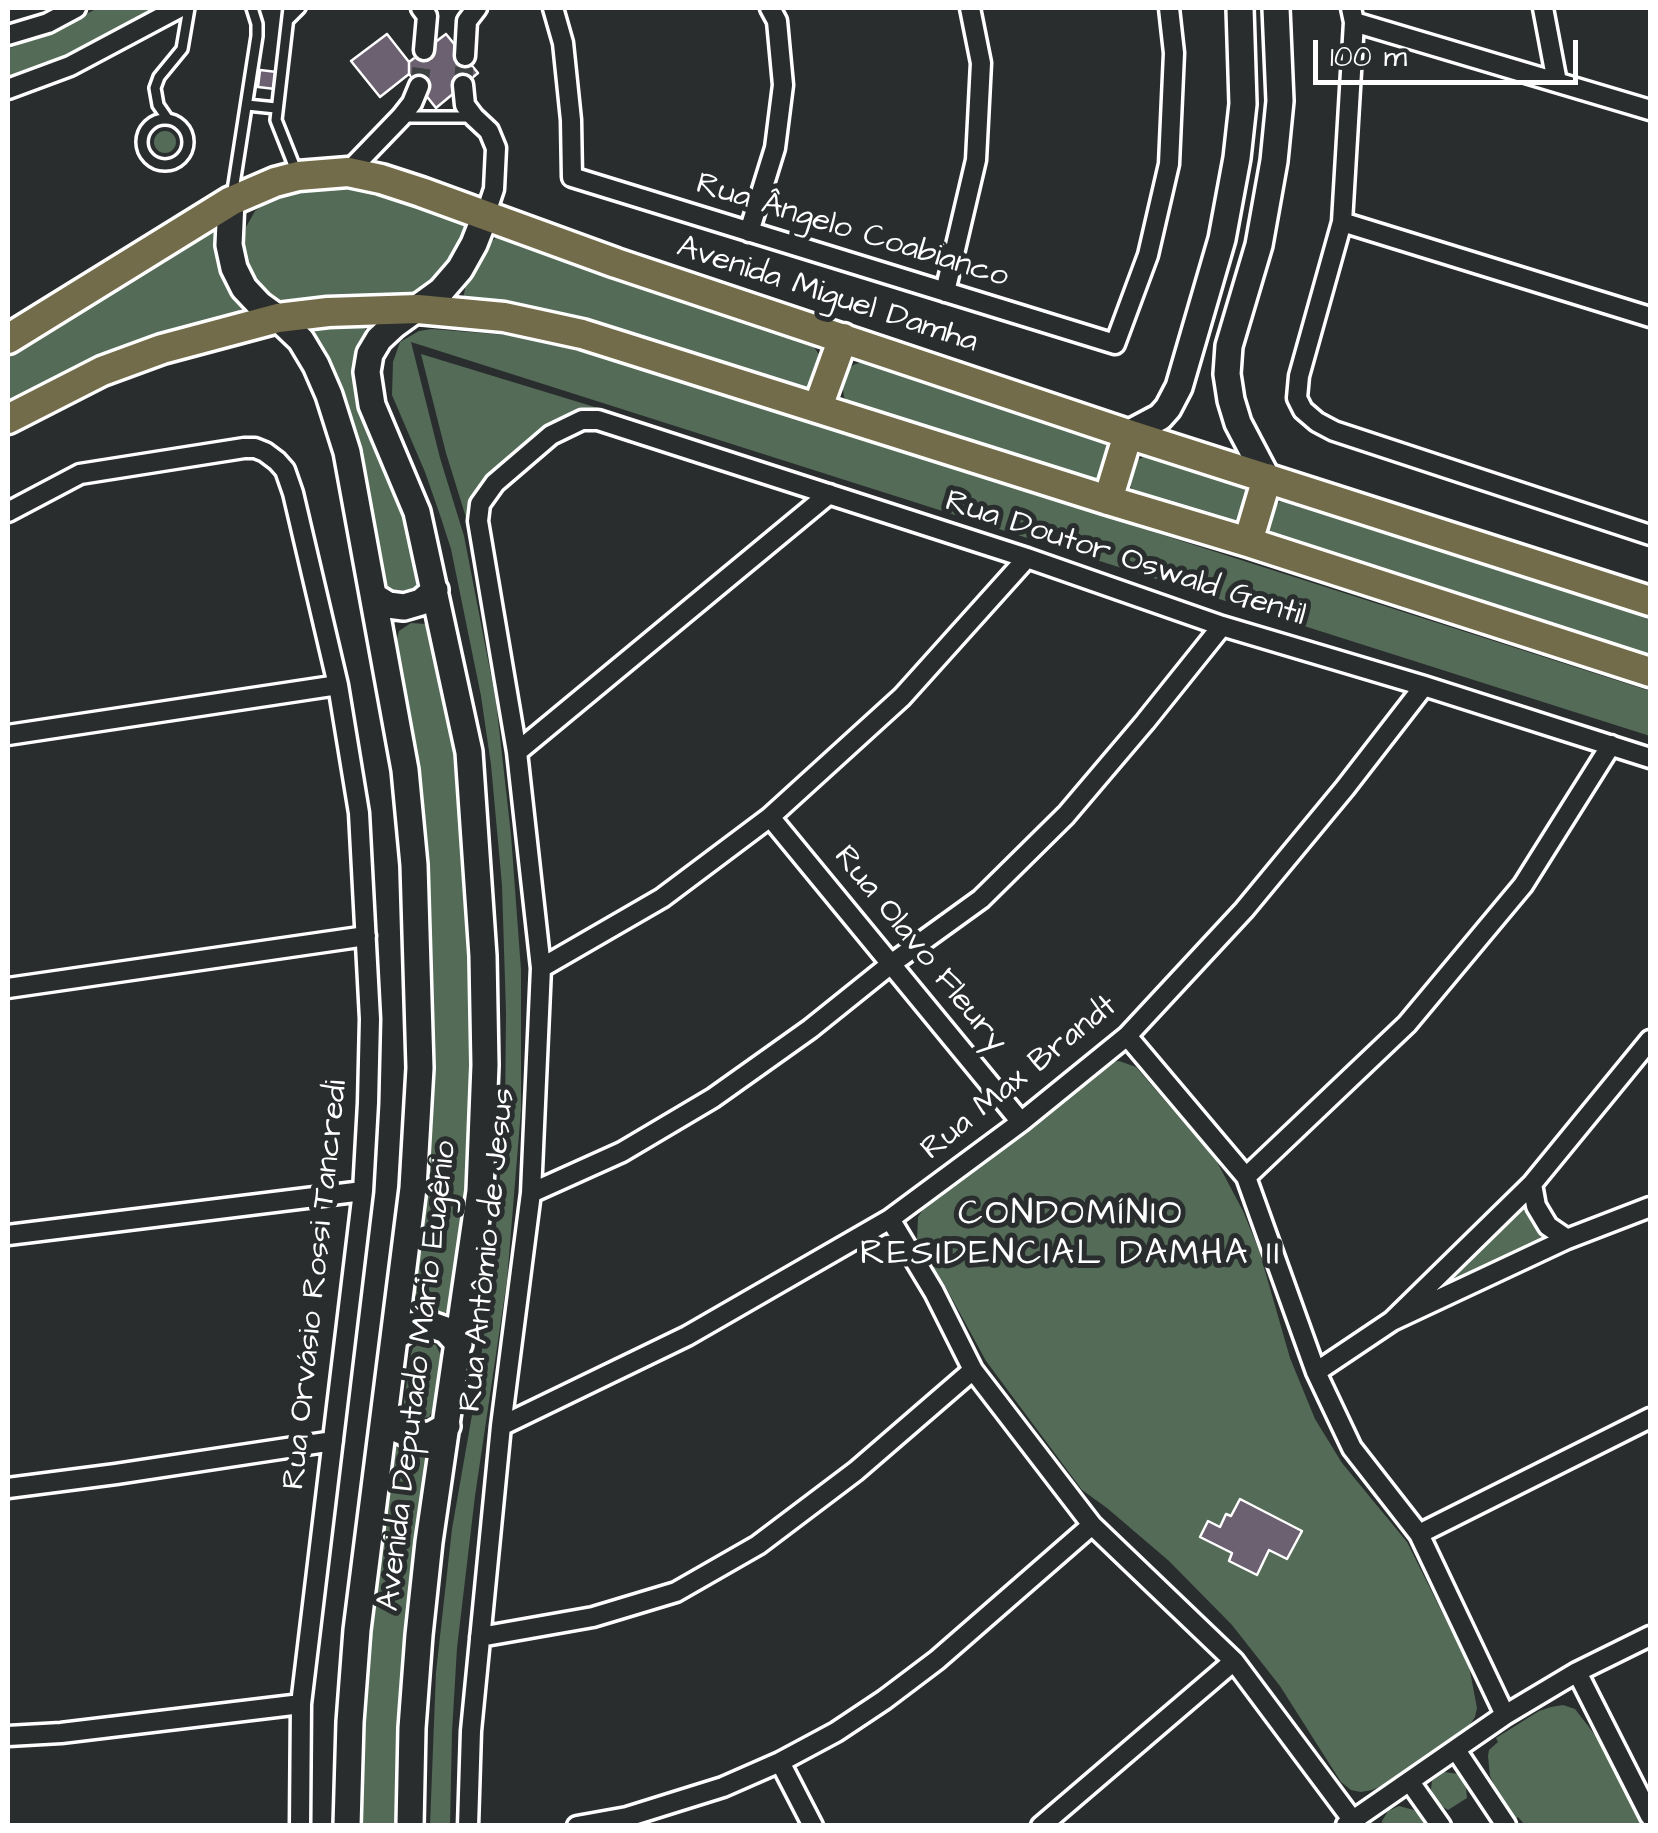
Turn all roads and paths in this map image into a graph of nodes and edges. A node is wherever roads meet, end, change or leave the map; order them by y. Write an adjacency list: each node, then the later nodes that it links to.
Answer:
1 (76, 8): 18 (street)
2 (179, 8): 24 (street)
3 (190, 8): 25 (lane)
4 (252, 8): 26 (lane)
5 (289, 8): 17 (lane)
6 (300, 8): 17 (lane)
7 (422, 8): 19 (street)
8 (477, 8): 20 (street)
9 (553, 8): 38 (street, Rua Ângelo Coabianco)
10 (770, 8): 38 (street)
11 (970, 8): 39 (street)
12 (1168, 8): 39 (street, Rua Ângelo Coabianco)
13 (1240, 8): 47 (street)
14 (1276, 8): 48 (street)
15 (1543, 8): 21 (street)
16 (1353, 15): 21 (street); 37 (street)
17 (288, 20): 27 (lane)
18 (8, 36)
19 (424, 50)
20 (464, 56)
21 (1557, 82): 28 (street)
22 (463, 85): 30 (street)
23 (418, 86): 29 (street)
24 (8, 90)
25 (158, 105): 31 (lane); 32 (lane)
26 (247, 106): 27 (lane); 35 (lane)
27 (276, 108): 34 (lane)
28 (1650, 110)
29 (402, 117): 30 (lane); 33 (street)
30 (474, 117): 36 (street)
31 (167, 118): 32 (lane); 32 (lane)
32 (154, 120)
33 (348, 172): 34 (main road, Avenida Miguel Damha); 36 (main road, Avenida Miguel Damha)
34 (298, 176): 35 (main road, Avenida Miguel Damha)
35 (232, 201): 41 (street, Avenida Deputado Mário Eugênio); 44 (main road, Avenida Miguel Damha)
36 (484, 216): 40 (street, Avenida Deputado Mário Eugênio); 43 (main road, Avenida Miguel Damha)
37 (1342, 222): 42 (street); 53 (street)
38 (749, 232): 39 (street, Rua Ângelo Coabianco)
39 (945, 292)
40 (418, 310): 41 (main road); 45 (main road); 56 (street, Avenida Deputado Mário Eugênio)
41 (278, 318): 46 (main road); 57 (street, Avenida Deputado Mário Eugênio)
42 (1650, 318)
43 (843, 338): 45 (main road); 47 (main road, Avenida Miguel Damha)
44 (8, 339)
45 (818, 408): 50 (main road)
46 (8, 420)
47 (1128, 434): 48 (main road, Avenida Miguel Damha); 50 (main road)
48 (1268, 478): 54 (main road); 58 (main road, Avenida Miguel Damha)
49 (829, 494): 51 (street, Rua Doutor Oswald Gentil); 55 (street, Rua Doutor Oswald Gentil); 67 (street)
50 (1108, 500): 54 (main road)
51 (480, 504): 67 (street, Rua Antômio de Jesus)
52 (8, 512): 63 (street, Rua Orvásio Rossi Tancredi)
53 (1650, 535)
54 (1248, 542): 62 (main road)
55 (1027, 558): 60 (street, Rua Doutor Oswald Gentil); 69 (street)
56 (435, 590): 57 (street); 59 (street, Avenida Deputado Mário Eugênio)
57 (374, 597): 61 (street, Avenida Deputado Mário Eugênio)
58 (1650, 601)
59 (442, 622): 61 (street); 87 (street, Avenida Deputado Mário Eugênio)
60 (1222, 626): 64 (street, Rua Doutor Oswald Gentil); 71 (street)
61 (381, 632): 86 (street, Avenida Deputado Mário Eugênio)
62 (1650, 672)
63 (338, 685): 65 (street); 70 (street, Rua Orvásio Rossi Tancredi)
64 (1424, 686): 66 (street, Rua Doutor Oswald Gentil); 74 (street, Rua Max Brandt)
65 (8, 735)
66 (1610, 746): 68 (street, Rua Doutor Oswald Gentil); 77 (street)
67 (517, 752): 72 (street, Rua Antômio de Jesus)
68 (1650, 758)
69 (770, 817): 71 (street, Rua Olavo Fleury); 72 (street)
70 (366, 936): 73 (street); 79 (street, Rua Orvásio Rossi Tancredi)
71 (892, 964): 76 (street, Rua Olavo Fleury); 80 (street)
72 (541, 968): 80 (street, Rua Antômio de Jesus)
73 (8, 988)
74 (1127, 1036): 76 (street, Rua Max Brandt); 77 (street)
75 (1650, 1040): 78 (street)
76 (1021, 1122): 82 (street, Rua Max Brandt)
77 (1246, 1178): 89 (street)
78 (1532, 1184): 84 (street); 85 (street)
79 (363, 1191): 83 (street); 94 (street, Rua Orvásio Rossi Tancredi)
80 (531, 1192): 93 (street, Rua Antômio de Jesus)
81 (1650, 1207): 84 (street)
82 (890, 1219): 88 (street); 93 (street, Rua Max Brandt)
83 (8, 1234)
84 (1567, 1238): 85 (street)
85 (1392, 1322): 89 (street)
86 (396, 1338): 87 (street); 90 (street, Avenida Deputado Mário Eugênio)
87 (458, 1344): 92 (street, Avenida Deputado Mário Eugênio)
88 (974, 1370): 96 (street); 99 (street)
89 (1316, 1372): 97 (street)
90 (385, 1417): 92 (street); 111 (street, Avenida Deputado Mário Eugênio)
91 (1650, 1418): 97 (street)
92 (447, 1426): 112 (street, Avenida Deputado Mário Eugênio)
93 (502, 1426): 99 (street, Rua Antômio de Jesus)
94 (333, 1441): 95 (street); 102 (street, Rua Orvásio Rossi Tancredi)
95 (8, 1488)
96 (1092, 1525): 100 (street); 106 (street)
97 (1419, 1534): 103 (street)
98 (1650, 1636): 101 (street)
99 (480, 1637): 113 (street, Rua Antômio de Jesus)
100 (1234, 1661): 109 (street); 116 (street)
101 (1577, 1672): 103 (street); 108 (street)
102 (301, 1704): 104 (street); 110 (street, Rua Orvásio Rossi Tancredi)
103 (1505, 1715): 105 (street)
104 (8, 1736)
105 (1456, 1750): 107 (street); 118 (street)
106 (780, 1762): 114 (street); 115 (street)
107 (1410, 1782): 109 (street); 117 (street)
108 (1650, 1816)
109 (1351, 1824)
110 (300, 1826)
111 (348, 1826)
112 (410, 1826)
113 (468, 1826)
114 (578, 1826)
115 (813, 1826)
116 (1041, 1826)
117 (1441, 1826)
118 (1506, 1826)

